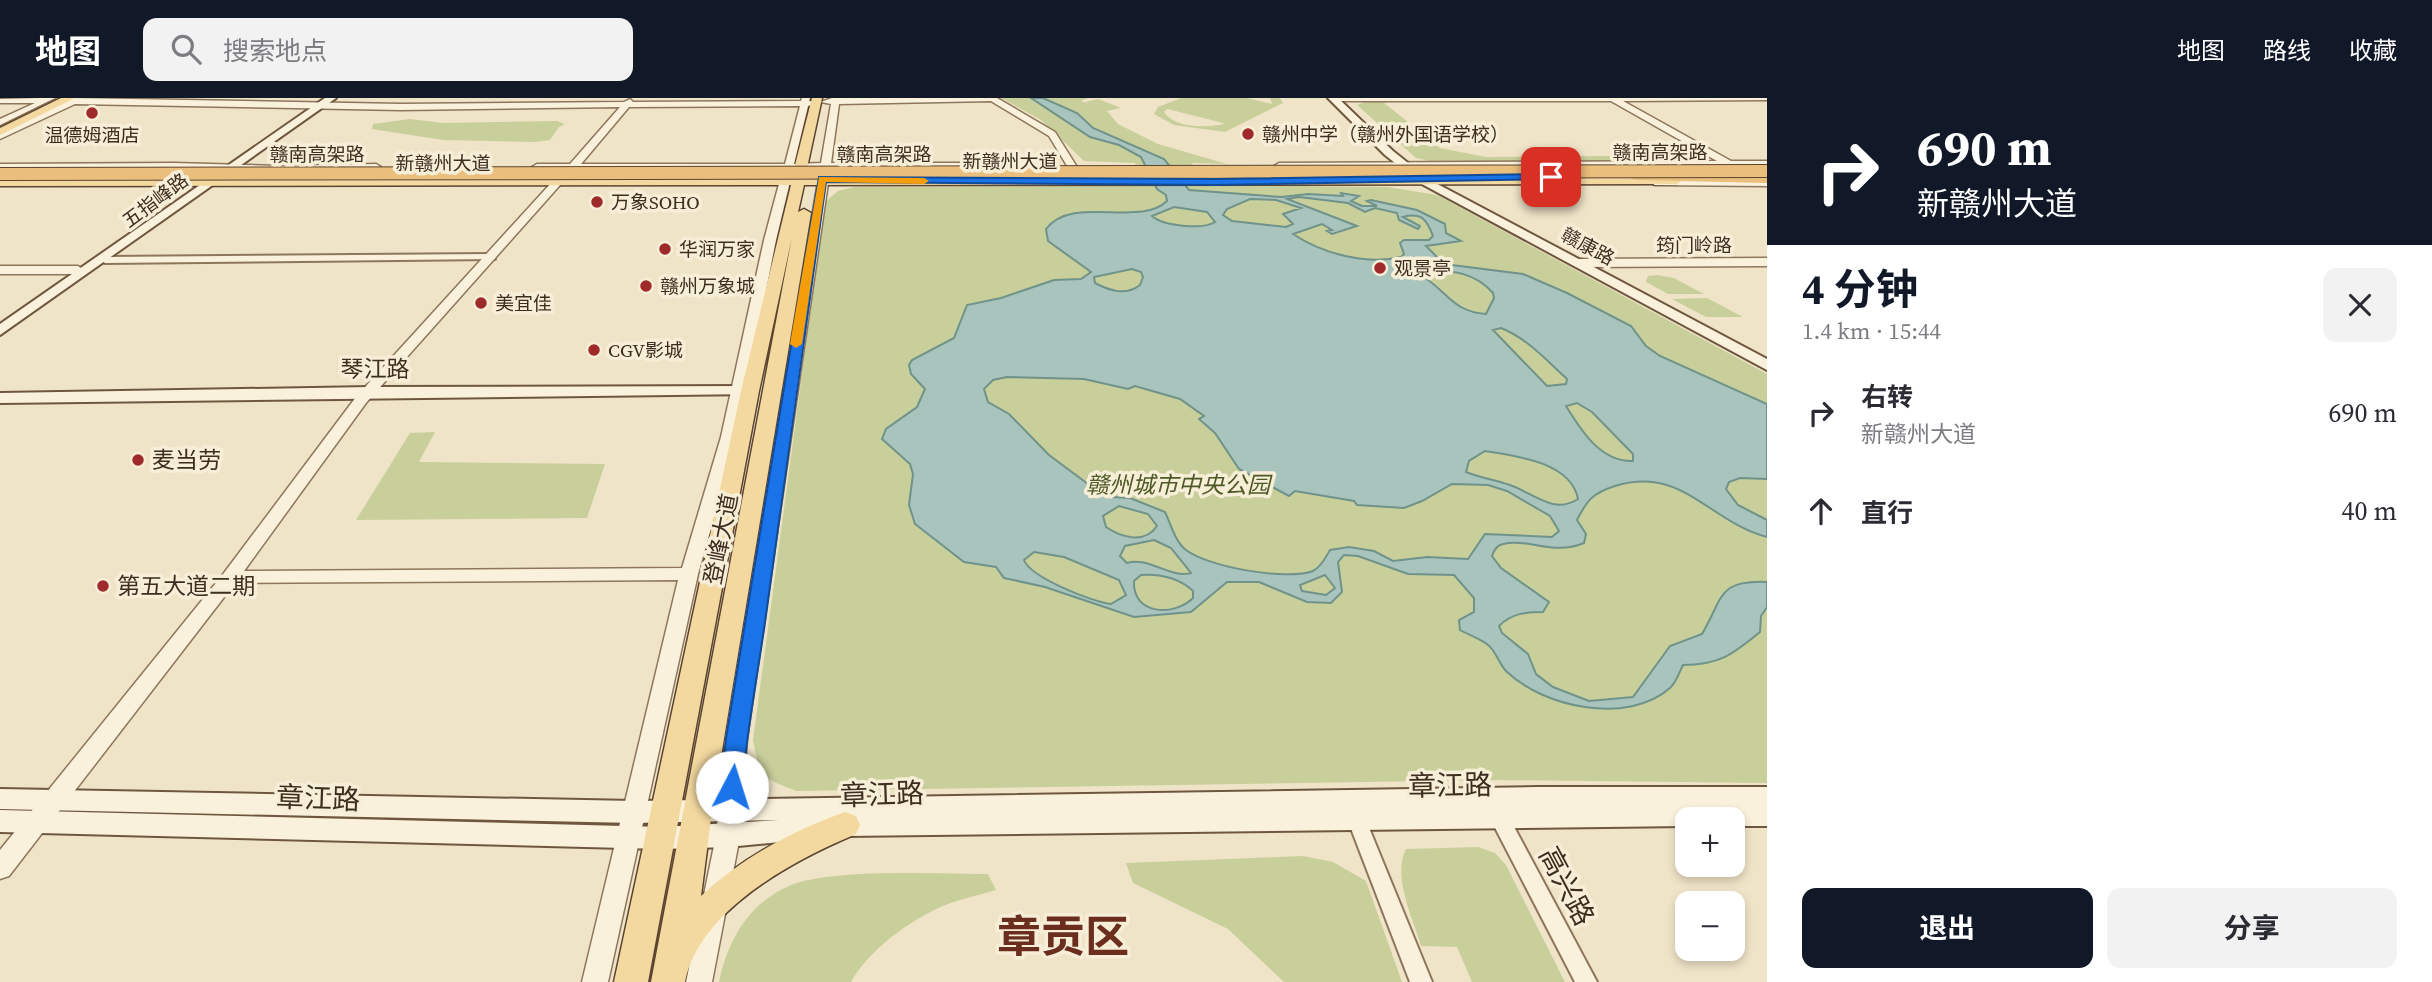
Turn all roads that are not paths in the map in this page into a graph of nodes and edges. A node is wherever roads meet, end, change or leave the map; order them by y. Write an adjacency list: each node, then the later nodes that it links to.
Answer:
1 (58, 98): 13 (main road)
2 (331, 98): 12 (main road, 五指峰路)
3 (991, 98): 9 (street); 18 (street)
4 (1613, 98): 5 (street); 8 (street); 15 (street)
5 (1767, 98)
6 (48, 99): 10 (street); 13 (street)
7 (75, 99): 12 (street); 14 (main road)
8 (1337, 99): 25 (main road, 赣康路)
9 (820, 100): 11 (street); 21 (main road, 登峰大道)
10 (0, 101)
11 (629, 102): 12 (street); 17 (street)
12 (319, 103): 27 (main road, 五指峰路)
13 (0, 124)
14 (0, 134)
15 (1729, 164): 25 (street); 30 (street)
16 (625, 166): 17 (street); 21 (street); 22 (street)
17 (573, 167): 19 (street)
18 (1072, 167): 21 (street); 28 (street)
19 (487, 168): 20 (street); 27 (street)
20 (443, 172): 22 (main road, 新赣州大道); 27 (main road, 新赣州大道)
21 (805, 174): 22 (main road, 新赣州大道); 23 (main road, 新赣州大道); 28 (street); 32 (street); 44 (main road, 登峰大道); 59 (street); 60 (main road, 登峰大道)
22 (666, 175): 31 (main road, 新赣州大道); 32 (street)
23 (863, 175): 28 (main road, 新赣州大道); 29 (highway)
24 (1210, 175): 25 (main road, 新赣州大道); 25 (street); 28 (main road, 新赣州大道)
25 (1423, 175): 30 (main road, 新赣州大道); 30 (main road, 新赣州大道); 37 (main road, 赣康路)
26 (0, 176): 27 (main road, 新赣州大道); 27 (main road, 新赣州大道); 27 (street); 29 (highway, 赣南高架路, bridge); 31 (highway)
27 (213, 176): 31 (main road, 新赣州大道); 33 (street); 35 (main road, 五指峰路); 39 (main road, 五指峰路)
28 (1108, 176)
29 (1339, 176): 30 (highway, 赣南高架路, bridge)
30 (1766, 176)
31 (474, 183)
32 (624, 183): 33 (street)
33 (556, 184): 34 (street)
34 (492, 257): 35 (street); 45 (street)
35 (105, 260): 41 (main road, 五指峰路)
36 (1767, 262): 37 (street, 筠门岭路)
37 (1585, 263): 42 (main road, 赣康路); 43 (main road, 赣康路)
38 (0, 270): 39 (street)
39 (78, 270): 40 (main road, 五指峰路)
40 (0, 322)
41 (0, 331)
42 (1767, 355)
43 (1767, 365)
44 (742, 395): 45 (main road, 琴江路); 48 (street); 60 (main road, 登峰大道)
45 (365, 396): 46 (main road, 琴江路); 47 (main road, 琴江路); 49 (street)
46 (0, 398)
47 (0, 406)
48 (690, 574): 49 (street); 53 (street)
49 (230, 577): 52 (street)
50 (1767, 797): 59 (main road, 章江路)
51 (0, 799): 52 (main road, 章江路)
52 (53, 799): 53 (main road, 章江路); 58 (street)
53 (635, 813): 60 (main road, 章江路); 62 (street)
54 (1767, 815): 55 (main road, 章江路)
55 (1498, 816): 56 (main road, 章江路); 69 (street, 高兴路)
56 (1356, 818): 61 (main road, 章江路); 68 (street)
57 (0, 821): 58 (main road, 章江路)
58 (34, 821): 62 (main road, 章江路); 63 (street)
59 (729, 824): 60 (main road, 章江路); 61 (main road, 章江路); 64 (street)
60 (680, 825): 62 (main road, 章江路); 65 (main road, 登峰大道); 67 (main road, 登峰大道)
61 (845, 825): 64 (main road)
62 (629, 838): 66 (street)
63 (0, 868)
64 (715, 904): 65 (main road)
65 (679, 977)
66 (595, 982)
67 (632, 982)
68 (1421, 982)
69 (1586, 982)

